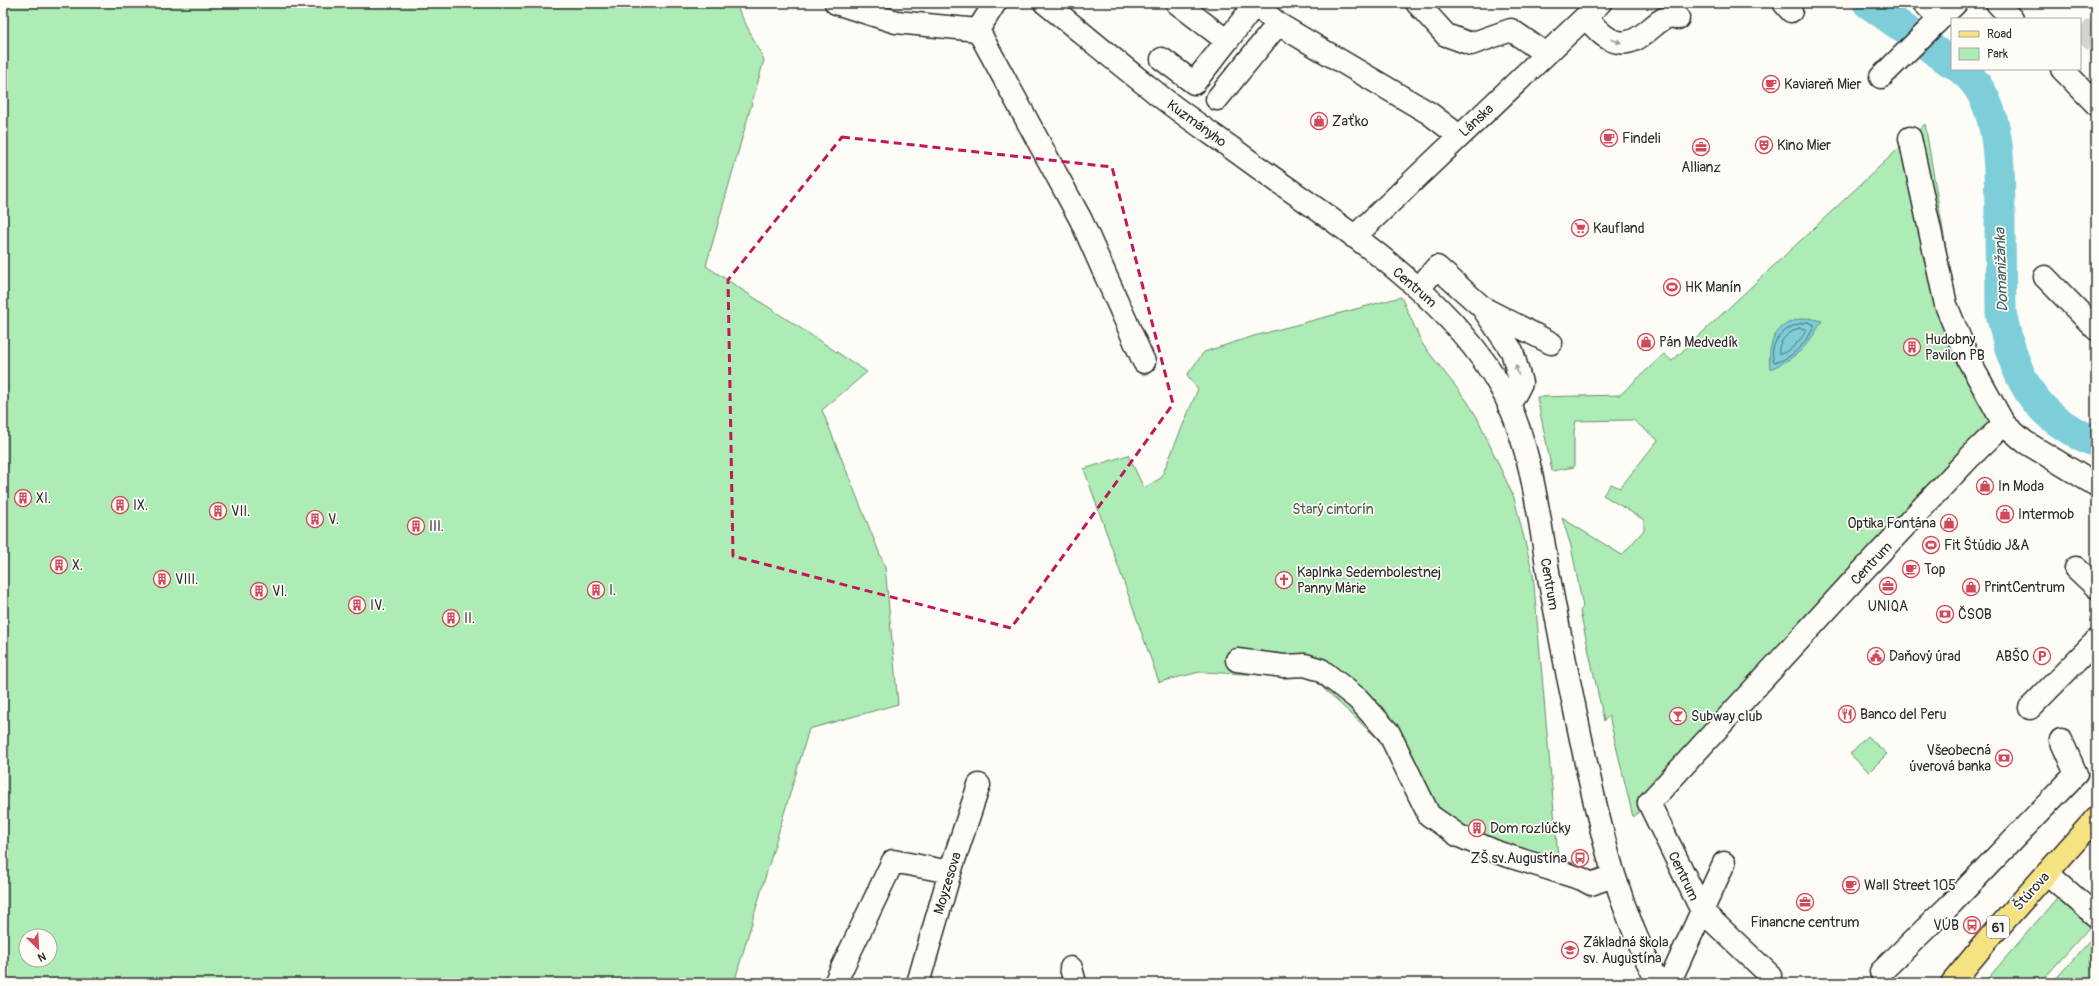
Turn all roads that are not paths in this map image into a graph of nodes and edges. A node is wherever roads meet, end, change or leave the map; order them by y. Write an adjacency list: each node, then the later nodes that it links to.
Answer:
1 (836, 3): 14 (street)
2 (995, 3): 14 (street)
3 (1046, 3): 24 (street, Kuzmányho)
4 (1177, 3): 15 (street)
5 (1417, 3): 16 (street)
6 (1924, 3): 12 (street)
7 (1956, 3): 12 (street)
8 (1996, 3): 11 (street)
9 (1593, 10): 10 (street, one-way to 10); 16 (street, Lánska)
10 (1678, 18)
11 (2011, 18)
12 (1939, 21): 19 (street)
13 (1278, 24): 15 (street); 20 (street); 22 (street)
14 (978, 30): 30 (street)
15 (1227, 41): 17 (street)
16 (1546, 54): 22 (street, Lánska)
17 (1162, 59)
18 (2063, 70): 21 (street)
19 (1881, 77)
20 (1218, 99)
21 (2096, 104)
22 (1459, 136): 24 (street, Lánska)
23 (1910, 138): 32 (street)
24 (1354, 237): 26 (street, Centrum)
25 (2045, 277): 28 (street)
26 (1419, 288): 27 (street); 31 (street, Centrum)
27 (1482, 307): 29 (street); 31 (street, one-way to 27)
28 (2096, 329)
29 (1551, 343)
30 (1144, 362)
31 (1509, 406): 45 (street, Centrum)
32 (2004, 424): 33 (street); 46 (street, Centrum)
33 (2096, 485)
34 (2076, 568): 35 (street)
35 (2096, 588)
36 (2096, 641): 38 (street)
37 (1237, 660): 45 (street)
38 (2030, 708)
39 (2061, 740): 48 (street)
40 (979, 785): 43 (street, Moyzesova)
41 (2096, 818): 44 (main road, Štúrova / 61)
42 (1724, 863): 46 (street, Centrum)
43 (950, 872): 50 (street); 51 (street, Moyzesova)
44 (2047, 873): 47 (street); 54 (main road, Štúrova / 61)
45 (1613, 876): 52 (street, Centrum)
46 (1702, 912): 49 (street, Centrum); 53 (street, Centrum)
47 (2096, 916)
48 (1881, 972)
49 (1770, 975)
50 (836, 983)
51 (918, 983)
52 (1658, 983)
53 (1669, 983)
54 (1952, 983)

